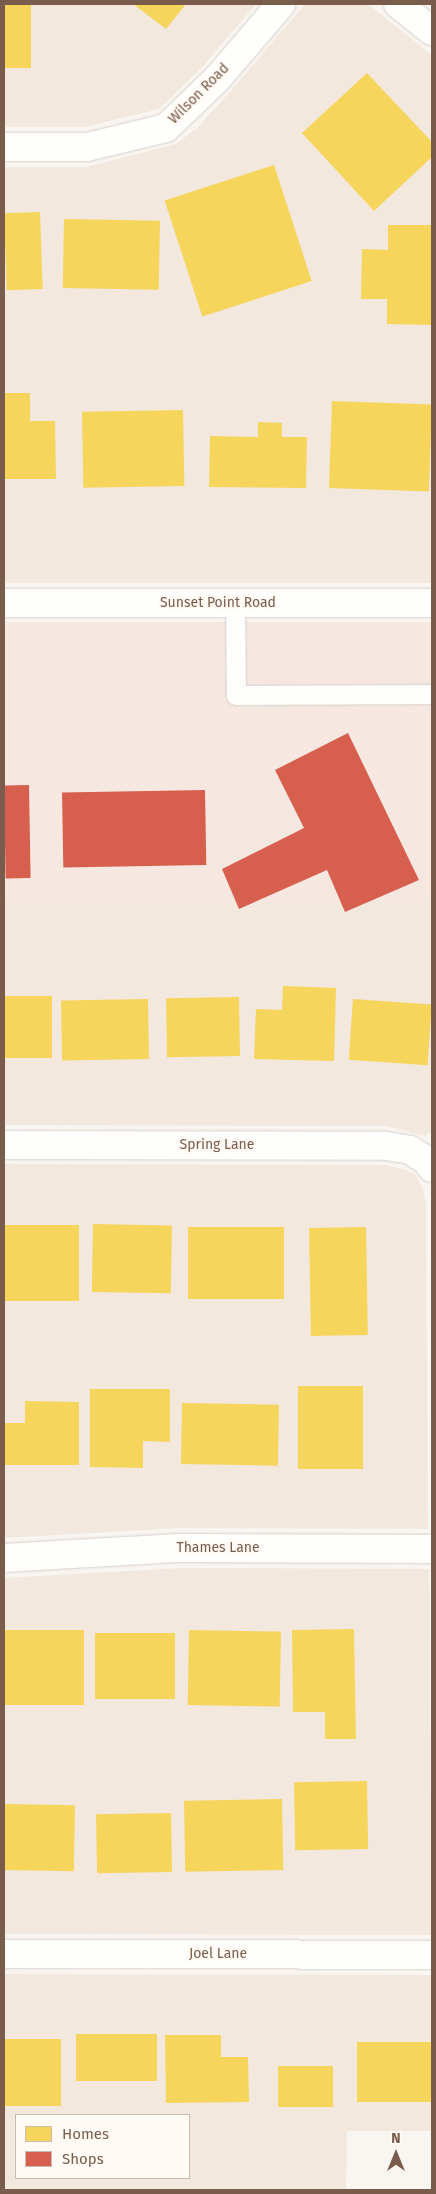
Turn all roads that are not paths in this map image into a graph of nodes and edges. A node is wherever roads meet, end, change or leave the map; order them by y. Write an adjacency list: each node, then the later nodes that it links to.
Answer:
1 (281, 4): 4 (street, Wilson Road)
2 (398, 4): 3 (street)
3 (432, 31)
4 (4, 147)
5 (4, 603): 6 (street, Sunset Point Road)
6 (235, 603): 7 (street, Sunset Point Road); 8 (lane)
7 (432, 603)
8 (432, 694)
9 (4, 1145): 10 (street, Spring Lane)
10 (429, 1164)
11 (432, 1549): 12 (street, Thames Lane)
12 (4, 1558)
13 (4, 1954): 14 (street, Joel Lane)
14 (432, 1955)

